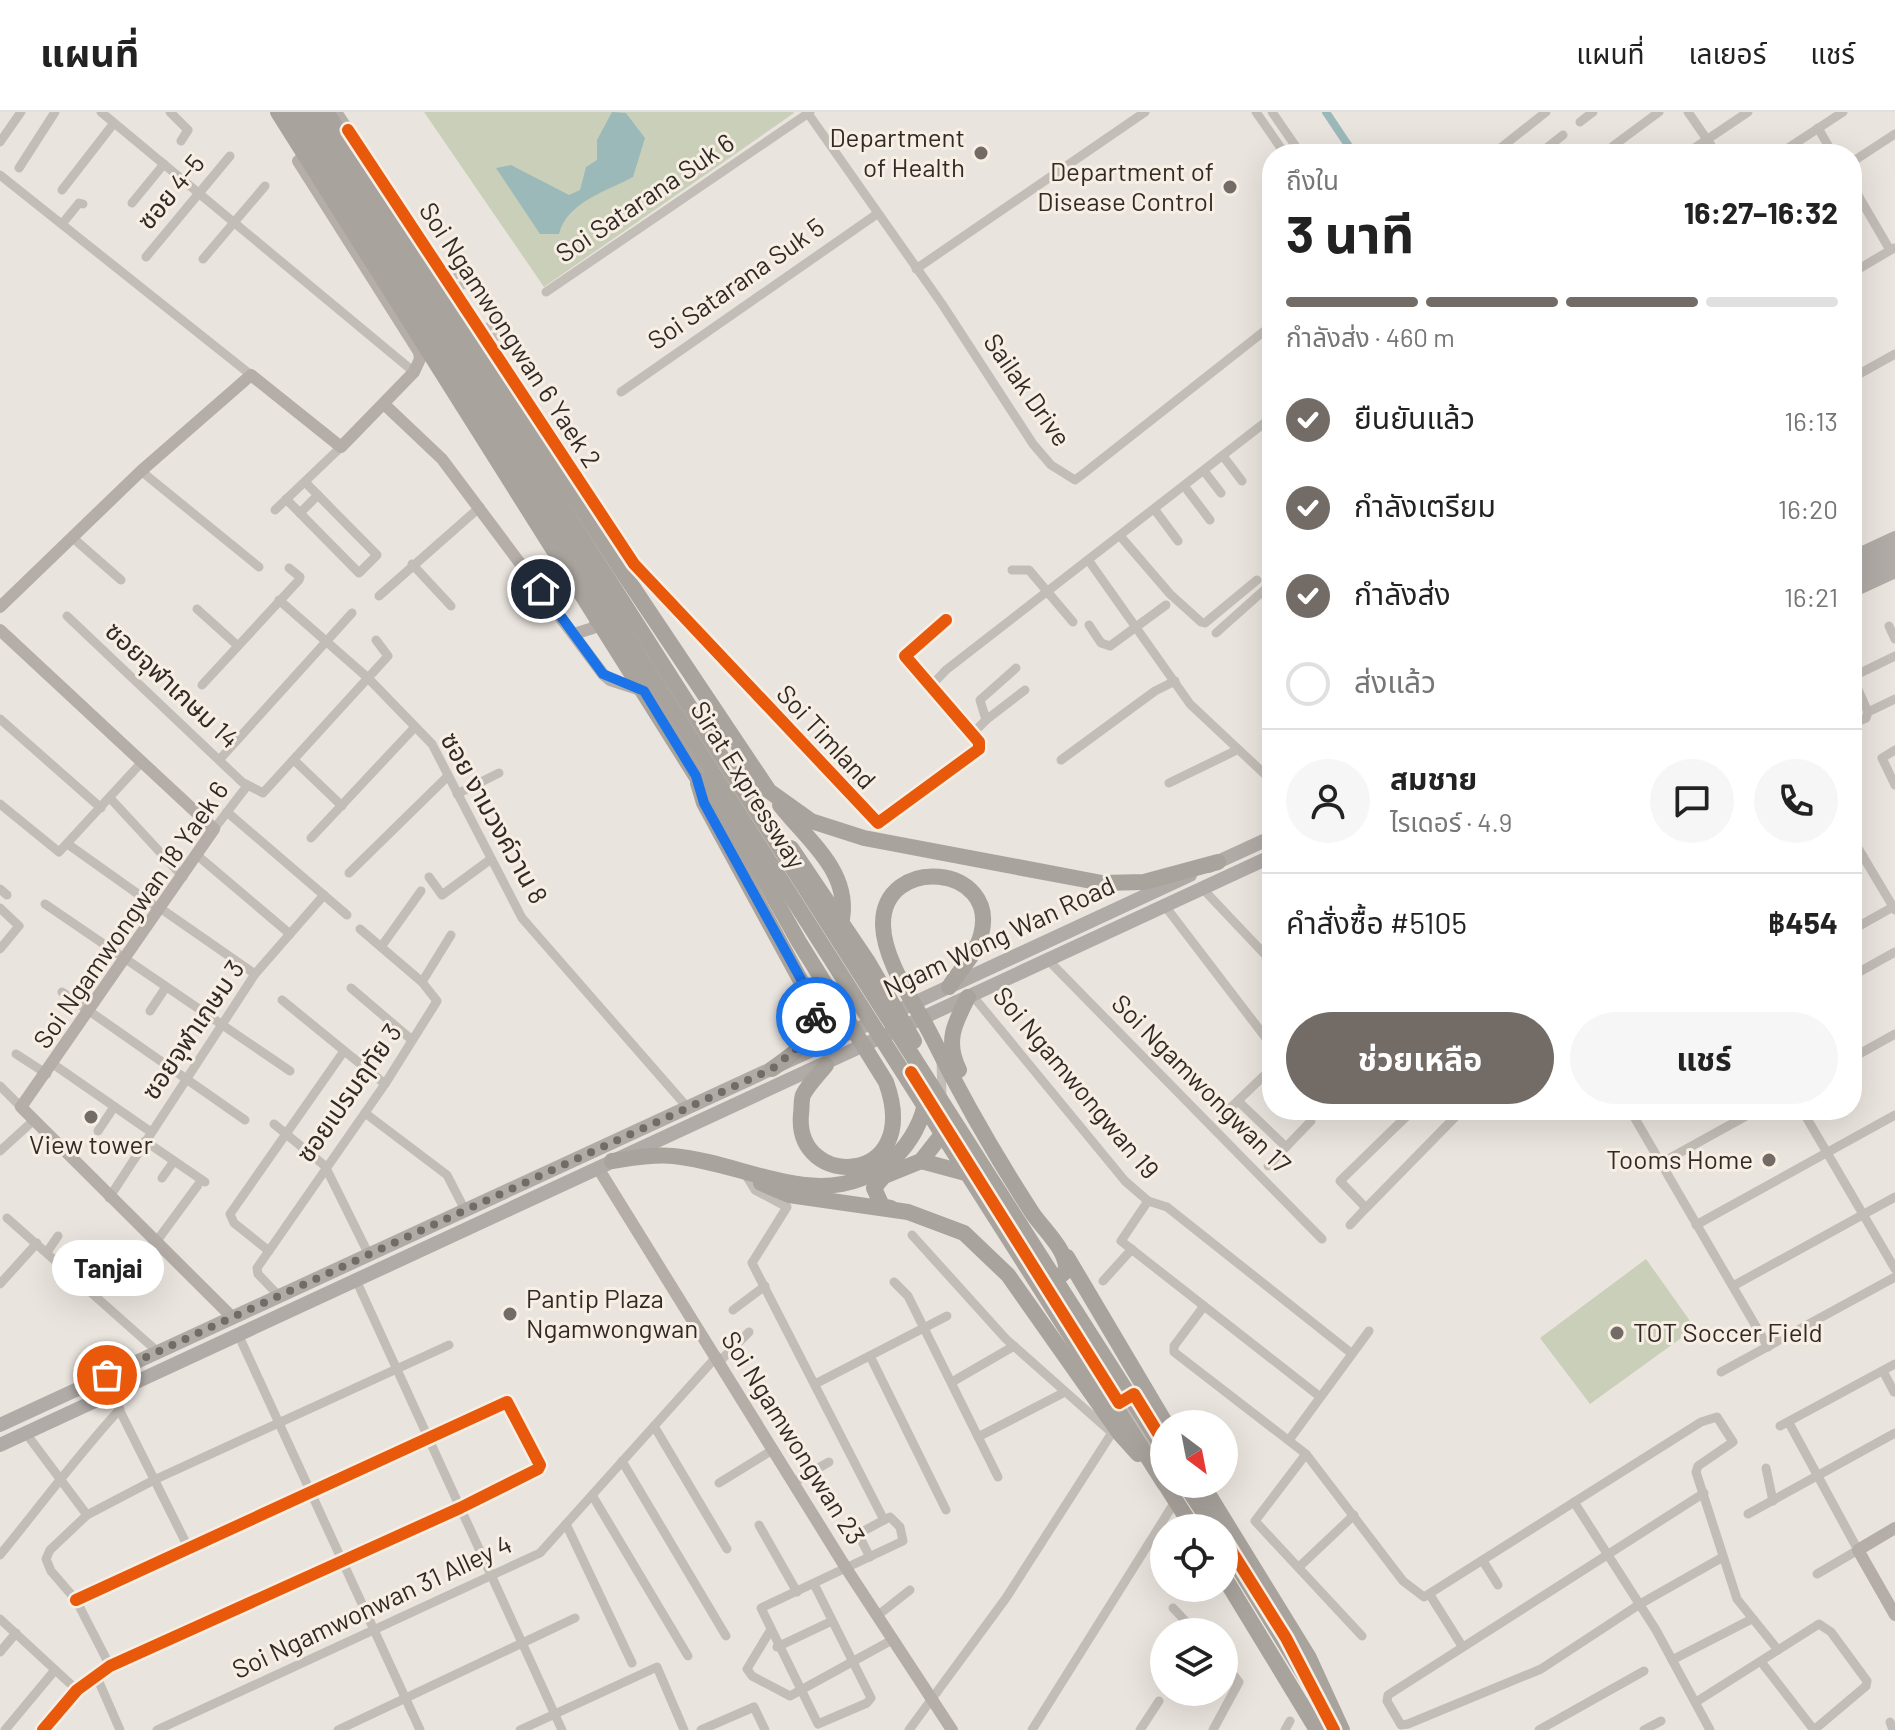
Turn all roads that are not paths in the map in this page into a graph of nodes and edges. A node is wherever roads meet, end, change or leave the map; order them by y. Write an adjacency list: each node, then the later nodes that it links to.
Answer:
1 (21, 112): 28 (street)
2 (55, 112): 41 (street)
3 (101, 112): 21 (street)
4 (170, 112): 27 (street)
5 (278, 112): 77 (highway)
6 (293, 112): 333 (highway, Sirat Expressway)
7 (310, 112): 164 (highway, Sirat Expressway)
8 (326, 112): 74 (highway)
9 (336, 112): 23 (street, Soi Ngamwongwan 6 Yaek 2)
10 (1145, 112): 57 (street)
11 (1256, 112): 29 (street)
12 (1272, 112): 30 (street)
13 (1546, 112): 31 (street)
14 (1593, 112): 20 (street)
15 (1659, 112): 33 (street)
16 (1688, 112): 26 (street)
17 (1748, 112): 26 (street)
18 (1843, 112): 22 (street)
19 (808, 113): 49 (street, Sailak Drive); 60 (street, Soi Satarana Suk 6)
20 (1580, 122)
21 (114, 123): 40 (street); 44 (street)
22 (1818, 128): 36 (street); 37 (street)
23 (348, 130): 59 (street, Soi Ngamwongwan 6 Yaek 2); 66 (street)
24 (1895, 134): 38 (street)
25 (1563, 135): 32 (street)
26 (1708, 140): 34 (street); 35 (street)
27 (181, 141)
28 (0, 142)
29 (1278, 144)
30 (1294, 144)
31 (1506, 144)
32 (1552, 144)
33 (1616, 144)
34 (1700, 144)
35 (1711, 144)
36 (1794, 144)
37 (1827, 144)
38 (1862, 155)
39 (230, 156): 45 (street, ซอย 4-5)
40 (164, 164): 45 (street); 47 (street)
41 (19, 168)
42 (0, 175): 51 (street)
43 (265, 186): 50 (street)
44 (62, 190)
45 (199, 193): 50 (street); 53 (street, ซอย 4-5)
46 (1862, 201): 52 (street)
47 (132, 203)
48 (83, 204): 51 (street)
49 (877, 214): 57 (street, Sailak Drive); 69 (street, Soi Satarana Suk 5)
50 (234, 221): 54 (street); 66 (street)
51 (62, 224): 68 (street)
52 (1893, 249): 55 (street)
53 (146, 257)
54 (203, 259)
55 (1862, 267)
56 (467, 268): 59 (street)
57 (916, 269): 63 (street, Sailak Drive)
58 (473, 278): 59 (street)
59 (452, 284): 64 (street, Soi Ngamwongwan 6 Yaek 2)
60 (546, 292)
61 (499, 320): 64 (street)
62 (506, 330): 64 (street)
63 (1262, 333)
64 (486, 336): 101 (street, Soi Ngamwongwan 6 Yaek 2)
65 (1895, 354): 67 (street)
66 (414, 372): 70 (street)
67 (1862, 372)
68 (251, 375): 72 (street); 75 (street)
69 (621, 392)
70 (385, 405): 72 (street); 84 (street)
71 (1262, 425): 73 (street)
72 (341, 447): 79 (street)
73 (1223, 456): 76 (street); 78 (street)
74 (548, 457): 77 (highway); 101 (highway)
75 (141, 471): 90 (street); 99 (street)
76 (1204, 471): 80 (street); 81 (street)
77 (511, 481): 118 (highway)
78 (1242, 481)
79 (305, 482): 82 (street); 83 (street)
80 (1185, 487): 86 (street); 88 (street)
81 (1221, 493)
82 (318, 495): 87 (street); 87 (street)
83 (286, 499): 85 (street); 87 (street)
84 (480, 507): 97 (street); 126 (street)
85 (275, 510)
86 (1155, 510): 89 (street); 92 (street)
87 (300, 513)
88 (1210, 520)
89 (1121, 537): 96 (street); 106 (street)
90 (73, 538): 105 (street); 114 (street)
91 (1895, 538): 94 (main road)
92 (1178, 541)
93 (1895, 549): 98 (main road)
94 (1862, 553)
95 (1895, 560): 104 (main road)
96 (1089, 561): 108 (street); 122 (street)
97 (412, 564): 110 (street); 113 (street)
98 (1862, 564)
99 (259, 567)
100 (289, 568): 111 (street)
101 (628, 568): 147 (street, Soi Timland); 161 (highway)
102 (1012, 570): 108 (street)
103 (1895, 571): 107 (main road)
104 (1862, 575)
105 (121, 580)
106 (1257, 580)
107 (1862, 586)
108 (1049, 591): 120 (street); 137 (street)
109 (1262, 592): 125 (street)
110 (379, 596)
111 (279, 600): 129 (street, ซอย งามวงค์วาน 8); 130 (street)
112 (1166, 605): 122 (street)
113 (451, 606)
114 (0, 607)
115 (197, 609): 130 (street)
116 (352, 613): 129 (street)
117 (67, 616): 150 (street, ซอยจุฬาเกษม 14)
118 (597, 620): 126 (street); 139 (highway)
119 (946, 620): 137 (street)
120 (1073, 622)
121 (1089, 625): 122 (street)
122 (1137, 626): 135 (street)
123 (1889, 626): 127 (street)
124 (0, 630): 153 (street)
125 (1216, 633)
126 (574, 634): 139 (street)
127 (1895, 639)
128 (376, 640): 134 (street)
129 (326, 641): 134 (street, ซอย งามวงค์วาน 8); 150 (street)
130 (237, 645): 136 (street)
131 (1895, 656): 133 (street)
132 (1016, 668): 144 (street)
133 (1862, 672)
134 (368, 678): 146 (street, ซอย งามวงค์วาน 8); 152 (street)
135 (1175, 681): 148 (street); 151 (street)
136 (202, 685)
137 (930, 687): 147 (street)
138 (1025, 690): 144 (street)
139 (644, 691): 157 (highway)
140 (1862, 699): 142 (street)
141 (1895, 699): 142 (street)
142 (1868, 712): 145 (street)
143 (0, 719): 167 (street)
144 (986, 720): 147 (street)
145 (1862, 720)
146 (415, 727): 156 (street, ซอย งามวงค์วาน 8); 166 (street)
147 (972, 734)
148 (1237, 750): 154 (street); 158 (street)
149 (1895, 750): 159 (street)
150 (220, 759): 160 (street, ซอยจุฬาเกษม 14)
151 (1061, 760)
152 (295, 761): 160 (street); 166 (street)
153 (141, 763): 163 (street); 169 (street)
154 (1262, 772)
155 (499, 773): 162 (street)
156 (448, 776): 162 (street, ซอย งามวงค์วาน 8); 178 (street)
157 (696, 776): 220 (highway); 222 (highway)
158 (1169, 783)
159 (1895, 785)
160 (247, 786): 168 (street, Soi Ngamwongwan 18 Yaek 6)
161 (769, 791): 177 (highway); 212 (highway)
162 (457, 794): 175 (street, ซอย งามวงค์วาน 8)
163 (110, 798): 167 (street); 179 (street)
164 (750, 798): 253 (highway); 323 (highway, Sirat Expressway)
165 (0, 804): 172 (street)
166 (342, 806): 170 (street)
167 (101, 808): 172 (street)
168 (227, 812): 169 (street, Soi Ngamwongwan 18 Yaek 6); 183 (street)
169 (214, 829): 173 (street, Soi Ngamwongwan 18 Yaek 6)
170 (311, 838)
171 (1262, 842): 177 (main road, Ngam Wong Wan Road)
172 (65, 848): 187 (street)
173 (198, 856): 179 (street, Soi Ngamwongwan 18 Yaek 6); 192 (street)
174 (1863, 856): 188 (street)
175 (491, 859): 180 (street); 231 (street, ซอย งามวงค์วาน 8)
176 (1262, 861): 181 (main road, Ngam Wong Wan Road)
177 (1218, 862): 204 (main road, Ngam Wong Wan Road)
178 (349, 873)
179 (183, 877): 187 (street, Soi Ngamwongwan 18 Yaek 6)
180 (429, 877)
181 (1202, 888): 185 (main road, Ngam Wong Wan Road); 196 (street)
182 (421, 891): 194 (street)
183 (324, 895): 189 (street); 192 (street, ซอยจุฬาเกษม 3)
184 (45, 904): 198 (street)
185 (1165, 906): 199 (main road, Ngam Wong Wan Road); 214 (street)
186 (0, 908): 195 (street)
187 (160, 908): 198 (street, Soi Ngamwongwan 18 Yaek 6); 201 (street)
188 (1894, 908): 190 (street)
189 (347, 915)
190 (1862, 925)
191 (360, 929): 194 (street)
192 (290, 934): 201 (street, ซอยจุฬาเกษม 3)
193 (451, 935): 202 (street)
194 (381, 947): 202 (street)
195 (0, 949)
196 (1262, 951)
197 (1895, 952): 200 (street)
198 (127, 959): 203 (street); 209 (street, Soi Ngamwongwan 18 Yaek 6)
199 (1048, 960): 207 (main road, Ngam Wong Wan Road); 273 (street, Soi Ngamwongwan 17)
200 (1862, 970)
201 (255, 974): 213 (street, ซอยจุฬาเกษม 3)
202 (422, 982): 216 (street, ซอยเปรมฤทัย 3)
203 (166, 987): 210 (street); 213 (street)
204 (949, 987): 212 (main road, Ngam Wong Wan Road); 277 (highway)
205 (351, 988): 216 (street)
206 (62, 992): 209 (street)
207 (970, 996): 211 (main road, Ngam Wong Wan Road); 263 (street, Soi Ngamwongwan 19); 277 (highway)
208 (282, 1000): 217 (street)
209 (90, 1011): 221 (street, Soi Ngamwongwan 18 Yaek 6); 225 (street)
210 (150, 1011)
211 (932, 1014): 220 (main road, Ngam Wong Wan Road); 244 (street)
212 (875, 1021): 222 (main road, Ngam Wong Wan Road)
213 (222, 1026): 223 (street); 225 (street, ซอยจุฬาเกษม 3)
214 (1262, 1033)
215 (1895, 1034): 218 (street)
216 (412, 1040): 226 (street, ซอยเปรมฤทัย 3)
217 (344, 1051): 226 (street); 246 (street)
218 (1862, 1052)
219 (16, 1054): 221 (street)
220 (826, 1065): 255 (main road, Ngam Wong Wan Road)
221 (50, 1069): 229 (street, Soi Ngamwongwan 18 Yaek 6); 230 (street)
222 (772, 1069): 231 (main road, Ngam Wong Wan Road)
223 (290, 1071)
224 (1262, 1078): 228 (street)
225 (187, 1079): 236 (street); 247 (street, ซอยจุฬาเกษม 3)
226 (385, 1084): 232 (street, ซอยเปรมฤทัย 3)
227 (0, 1086): 229 (street)
228 (1238, 1101): 233 (street); 248 (street)
229 (21, 1107): 235 (street)
230 (114, 1107): 245 (street); 247 (street)
231 (688, 1108): 265 (main road, Ngam Wong Wan Road)
232 (365, 1113): 256 (street, ซอยเปรมฤทัย 3); 265 (street)
233 (1225, 1113)
234 (1895, 1115): 250 (street)
235 (34, 1120): 249 (street); 262 (street)
236 (245, 1120)
237 (1403, 1120): 264 (street)
238 (1452, 1120): 264 (street)
239 (1636, 1120): 254 (street)
240 (1739, 1120): 254 (street)
241 (1807, 1120): 250 (street)
242 (1311, 1121): 248 (street)
243 (274, 1124): 246 (street)
244 (949, 1124): 252 (highway); 259 (street)
245 (98, 1131)
246 (285, 1133): 256 (street); 278 (street)
247 (148, 1137): 251 (street); 262 (street, ซอยจุฬาเกษม 3)
248 (1286, 1147): 257 (street)
249 (0, 1151)
250 (1826, 1154): 267 (street); 270 (street)
251 (174, 1161): 260 (street); 274 (street)
252 (921, 1161): 259 (highway); 266 (highway)
253 (704, 1162): 255 (highway); 258 (highway)
254 (1661, 1163): 270 (street)
255 (605, 1164): 284 (main road, Ngam Wong Wan Road); 306 (street, Soi Ngamwongwan 23)
256 (325, 1166): 278 (street, ซอยเปรมฤทัย 3); 280 (street)
257 (1268, 1166)
258 (747, 1177): 266 (highway); 288 (street)
259 (982, 1177): 290 (street)
260 (162, 1178)
261 (1895, 1197): 267 (street)
262 (109, 1198): 274 (street)
263 (1148, 1201): 276 (street, Soi Ngamwongwan 19); 304 (street)
264 (1366, 1208): 269 (street)
265 (465, 1210): 280 (main road, Ngam Wong Wan Road)
266 (908, 1212): 337 (highway)
267 (1863, 1214): 281 (street); 289 (street)
268 (7, 1218): 275 (street)
269 (1350, 1225)
270 (1696, 1225): 289 (street)
271 (912, 1235): 301 (street)
272 (58, 1236): 279 (street)
273 (1322, 1239)
274 (156, 1242): 295 (street)
275 (37, 1243): 279 (street); 287 (street)
276 (1132, 1249): 285 (street); 292 (street)
277 (1062, 1250): 282 (highway); 290 (highway)
278 (269, 1251): 291 (street)
279 (47, 1252): 303 (street)
280 (369, 1255): 291 (main road, Ngam Wong Wan Road)
281 (1895, 1269)
282 (1079, 1277): 290 (highway); 319 (highway)
283 (1895, 1277): 302 (street)
284 (356, 1280): 299 (main road, Ngam Wong Wan Road); 308 (street)
285 (1103, 1281)
286 (894, 1282): 296 (street)
287 (0, 1284)
288 (765, 1286): 293 (street); 312 (street)
289 (1733, 1286): 302 (street)
290 (1053, 1287): 318 (street)
291 (279, 1296): 295 (main road, Ngam Wong Wan Road)
292 (1204, 1306): 316 (street); 329 (street)
293 (733, 1310)
294 (947, 1316): 296 (street)
295 (233, 1318): 303 (main road, Ngam Wong Wan Road)
296 (924, 1327): 305 (street); 311 (street)
297 (1369, 1331): 304 (street)
298 (749, 1332): 306 (street, Soi Ngamwonwan 31 Alley 4)
299 (238, 1334): 315 (main road, Ngam Wong Wan Road); 320 (street)
300 (449, 1345): 308 (street)
301 (1014, 1346): 311 (street); 313 (street)
302 (1768, 1347): 310 (street)
303 (158, 1352): 321 (main road, Ngam Wong Wan Road)
304 (1351, 1353): 316 (street)
305 (870, 1356): 312 (street); 354 (street)
306 (718, 1359): 322 (street, Soi Ngamwonwan 31 Alley 4); 332 (street, Soi Ngamwongwan 23)
307 (1895, 1364): 309 (street)
308 (397, 1369): 320 (street); 328 (street)
309 (1883, 1371): 314 (street); 339 (street)
310 (1721, 1372)
311 (952, 1382): 327 (street)
312 (815, 1384): 359 (street)
313 (1065, 1392): 325 (street); 327 (street)
314 (1894, 1392)
315 (111, 1393): 317 (street); 324 (main road, Ngam Wong Wan Road)
316 (1319, 1396): 329 (street)
317 (120, 1409): 340 (street); 342 (street)
318 (1128, 1409): 325 (street); 331 (street)
319 (1157, 1410)
320 (278, 1423): 342 (street); 345 (street)
321 (2, 1424)
322 (654, 1426): 335 (street, Soi Ngamwonwan 31 Alley 4); 364 (street)
323 (1150, 1428)
324 (25, 1432): 330 (main road, Ngam Wong Wan Road); 340 (street)
325 (1112, 1433): 417 (street)
326 (1895, 1433): 339 (street)
327 (978, 1437): 341 (street)
328 (429, 1439): 345 (street); 353 (street); 353 (street)
329 (1289, 1440): 334 (street)
330 (2, 1443)
331 (1150, 1446)
332 (774, 1449): 343 (street, Soi Ngamwongwan 23); 344 (street)
333 (1150, 1449)
334 (1306, 1454): 358 (street); 373 (street)
335 (622, 1461): 347 (street, Soi Ngamwonwan 31 Alley 4); 397 (street)
336 (829, 1462): 343 (street)
337 (1150, 1462)
338 (1766, 1468): 351 (street)
339 (1818, 1476): 351 (street); 365 (street)
340 (58, 1477): 357 (street); 366 (street)
341 (998, 1477)
342 (154, 1480): 357 (street); 363 (street)
343 (794, 1482): 374 (street, Soi Ngamwongwan 23)
344 (719, 1483)
345 (309, 1491): 363 (street); 370 (street)
346 (1704, 1493): 352 (street); 367 (street); 369 (street)
347 (592, 1495): 360 (street, Soi Ngamwonwan 31 Alley 4); 405 (street)
348 (1162, 1498): 438 (street)
349 (1186, 1498): 355 (highway, Sirat Expressway)
350 (1211, 1498): 442 (highway)
351 (1773, 1501): 356 (street)
352 (1574, 1502): 367 (street); 371 (street)
353 (460, 1508): 370 (street); 376 (street)
354 (946, 1510)
355 (1201, 1514)
356 (1748, 1514)
357 (87, 1515): 384 (street)
358 (1354, 1515): 373 (street); 382 (street)
359 (884, 1520): 368 (street); 368 (street)
360 (566, 1524): 376 (street, Soi Ngamwonwan 31 Alley 4); 408 (street)
361 (759, 1525): 381 (street)
362 (1895, 1528): 365 (street)
363 (189, 1549): 384 (street)
364 (727, 1549)
365 (1858, 1550): 375 (street); 387 (street)
366 (0, 1555)
367 (1608, 1555): 385 (street); 401 (street)
368 (870, 1557): 374 (street)
369 (1723, 1557): 385 (street); 392 (street)
370 (341, 1560): 394 (street); 410 (street)
371 (1483, 1561): 378 (street); 382 (street)
372 (1238, 1566): 442 (highway)
373 (1299, 1567): 398 (street)
374 (846, 1568): 377 (street); 388 (street, Soi Ngamwongwan 23)
375 (1817, 1574)
376 (492, 1577): 394 (street, Soi Ngamwonwan 31 Alley 4); 400 (street)
377 (814, 1584): 381 (street); 393 (street)
378 (1498, 1585)
379 (1238, 1589): 441 (street)
380 (910, 1590): 388 (street)
381 (797, 1592): 395 (street)
382 (1430, 1595): 401 (street)
383 (1238, 1599): 441 (highway)
384 (76, 1600): 410 (street)
385 (1640, 1604): 401 (street); 406 (street)
386 (1173, 1608): 390 (street)
387 (1895, 1615)
388 (877, 1616): 399 (street, Soi Ngamwongwan 23)
389 (575, 1618): 400 (street)
390 (1183, 1618)
391 (0, 1619): 396 (street)
392 (1750, 1620): 403 (street); 406 (street)
393 (832, 1621): 402 (street); 407 (street)
394 (374, 1631): 416 (street); 427 (street, Soi Ngamwonwan 31 Alley 4)
395 (770, 1631): 402 (street); 414 (street)
396 (16, 1633): 404 (street); 411 (street)
397 (726, 1636)
398 (1362, 1636)
399 (892, 1640): 407 (street); 417 (street, Soi Ngamwongwan 23)
400 (522, 1644): 416 (street); 421 (street)
401 (1462, 1646)
402 (777, 1647): 414 (street)
403 (1778, 1650): 409 (street); 446 (street)
404 (0, 1652)
405 (688, 1656)
406 (1672, 1660): 418 (street)
407 (854, 1662): 414 (street); 414 (street)
408 (632, 1663)
409 (1762, 1663): 418 (street); 446 (street)
410 (110, 1666): 413 (street)
411 (55, 1670): 415 (street); 424 (street)
412 (1644, 1671): 443 (street)
413 (96, 1675): 415 (street); 426 (street)
414 (798, 1689)
415 (77, 1690): 425 (street)
416 (405, 1698): 422 (street); 430 (street)
417 (930, 1700): 436 (street); 437 (street, Soi Ngamwongwan 23)
418 (1696, 1702): 445 (street)
419 (1156, 1706): 439 (street)
420 (1226, 1706): 440 (street)
421 (555, 1715): 431 (street); 432 (street); 433 (street)
422 (363, 1718): 428 (street); 429 (street)
423 (1661, 1721): 444 (street)
424 (5, 1730)
425 (43, 1730)
426 (120, 1730)
427 (157, 1730)
428 (338, 1730)
429 (369, 1730)
430 (420, 1730)
431 (520, 1730)
432 (562, 1730)
433 (684, 1730)
434 (701, 1730): 435 (street)
435 (765, 1730)
436 (909, 1730)
437 (952, 1730)
438 (1032, 1730)
439 (1140, 1730)
440 (1213, 1730)
441 (1320, 1730)
442 (1340, 1730)
443 (1539, 1730)
444 (1644, 1730)
445 (1710, 1730)
446 (1814, 1730)

